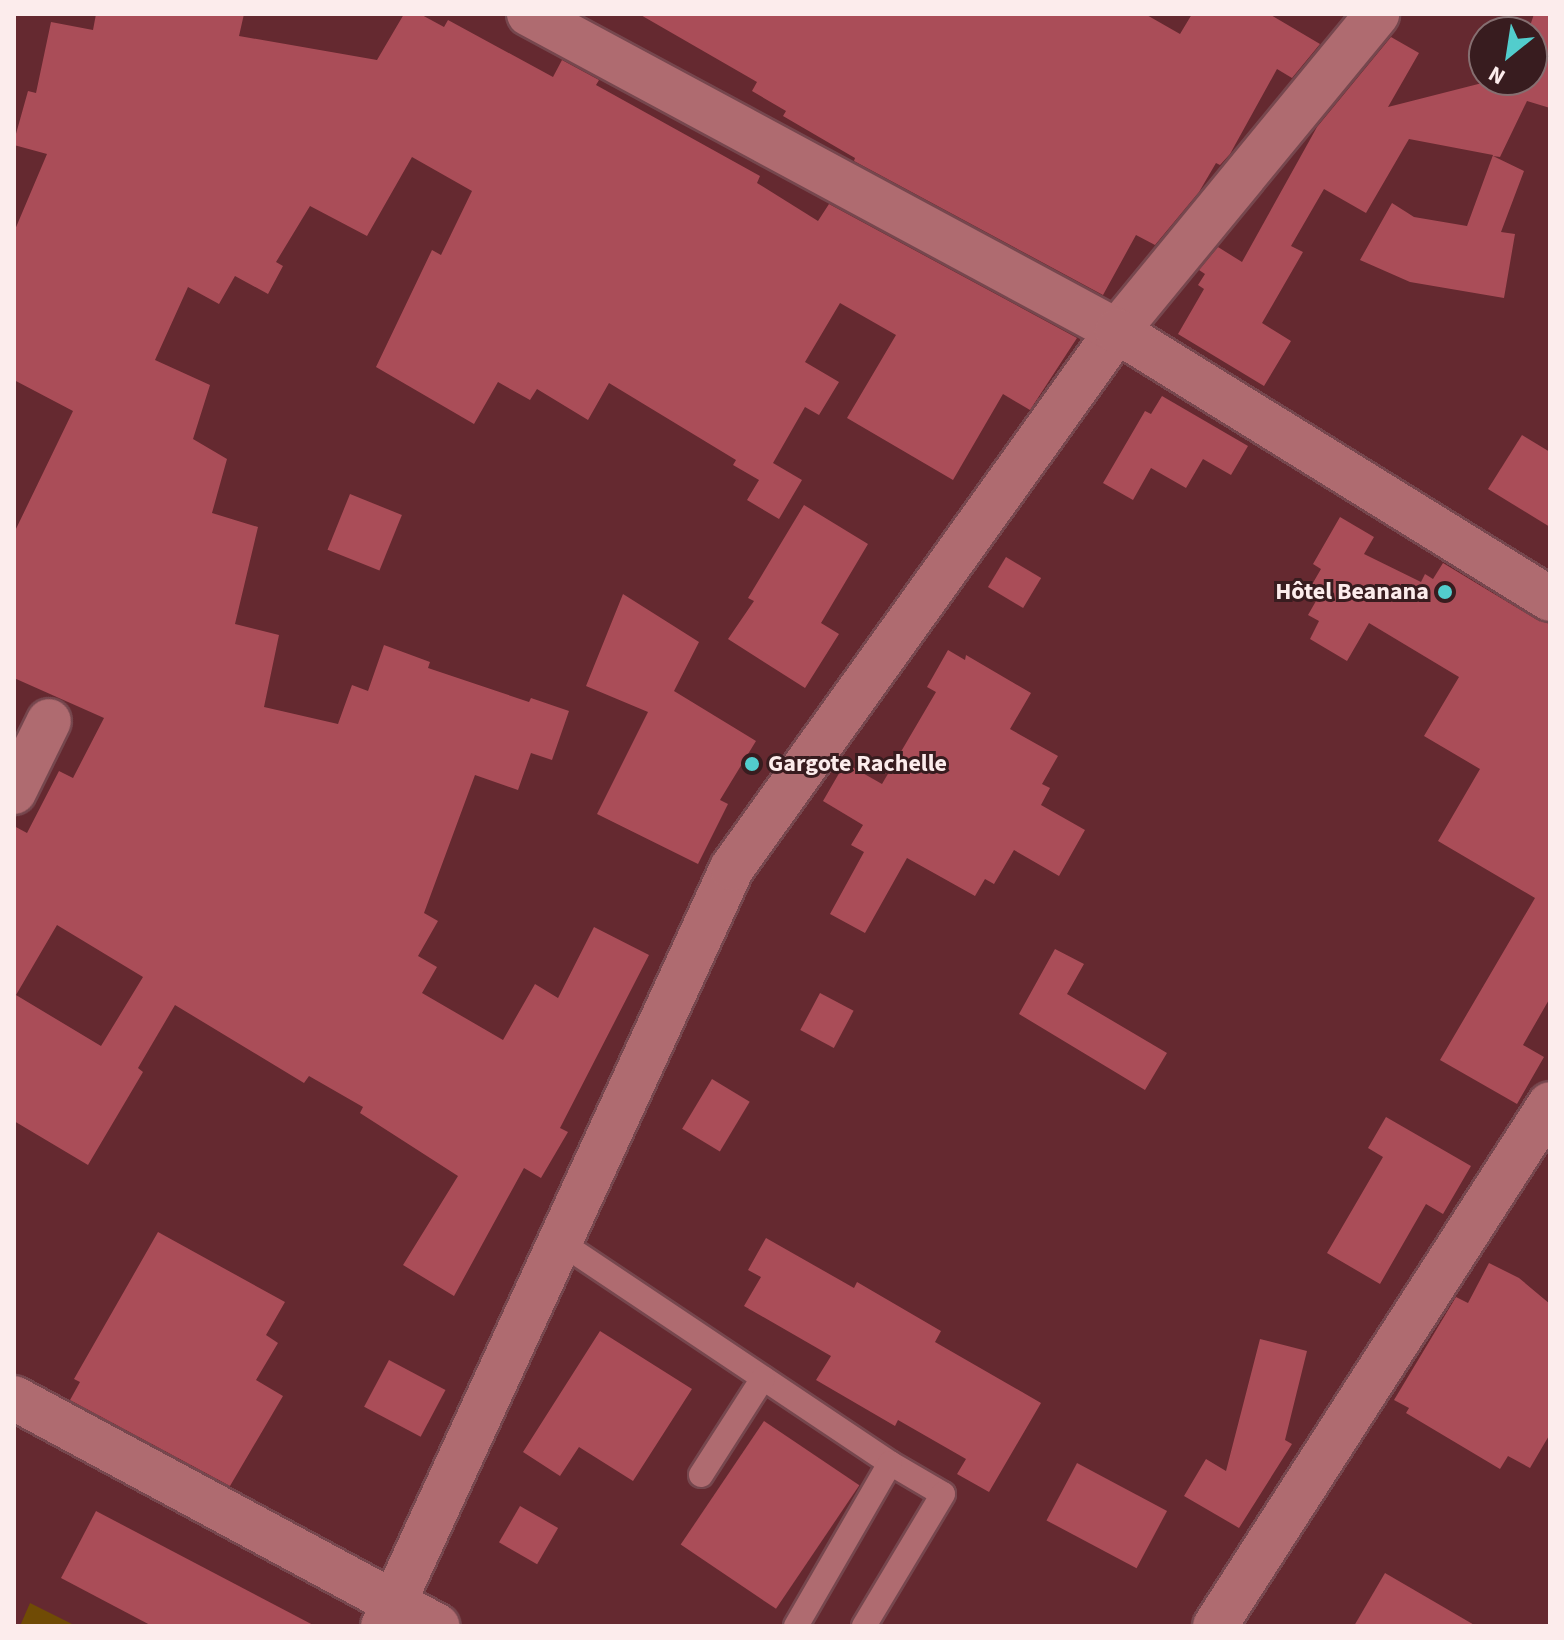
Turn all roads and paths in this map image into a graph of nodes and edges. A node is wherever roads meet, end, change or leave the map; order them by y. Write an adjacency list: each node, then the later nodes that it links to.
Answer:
1 (529, 14): 3 (street)
2 (1377, 14): 3 (street)
3 (1117, 331): 4 (street); 8 (street)
4 (1550, 599)
5 (49, 721): 6 (street)
6 (14, 792)
7 (1550, 1104): 17 (street)
8 (560, 1242): 9 (lane); 13 (street)
9 (763, 1378): 11 (lane); 12 (lane)
10 (14, 1398): 13 (street)
11 (890, 1463): 15 (lane); 16 (lane)
12 (701, 1475)
13 (388, 1615): 14 (street)
14 (437, 1626)
15 (796, 1626)
16 (864, 1626)
17 (1215, 1626)

